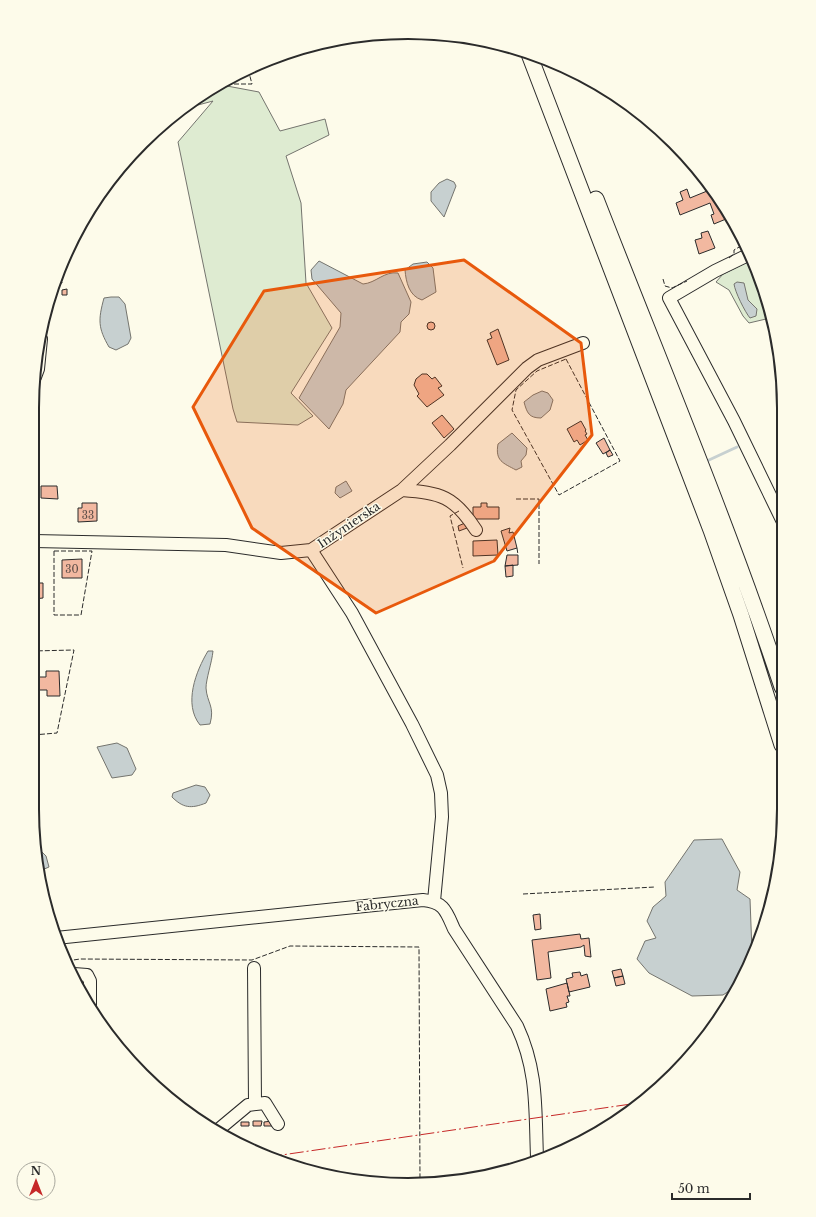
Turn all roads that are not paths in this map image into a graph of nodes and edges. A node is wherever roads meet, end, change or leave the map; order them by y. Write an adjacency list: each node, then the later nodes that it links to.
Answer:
1 (532, 61): 11 (main road)
2 (545, 66): 10 (main road)
3 (744, 257): 6 (street)
4 (583, 344): 5 (street, Inżynierska)
5 (402, 490): 7 (street); 9 (street, Inżynierska)
6 (777, 509)
7 (476, 530)
8 (39, 541): 9 (street, Inżynierska)
9 (311, 550): 12 (street)
10 (777, 672)
11 (777, 729)
12 (434, 901): 13 (street, Fabryczna); 20 (street, Fabryczna)
13 (62, 937)
14 (254, 968): 17 (street)
15 (78, 974): 16 (street)
16 (90, 997)
17 (255, 1104): 18 (street); 19 (street)
18 (278, 1124)
19 (221, 1128)
20 (537, 1154)

